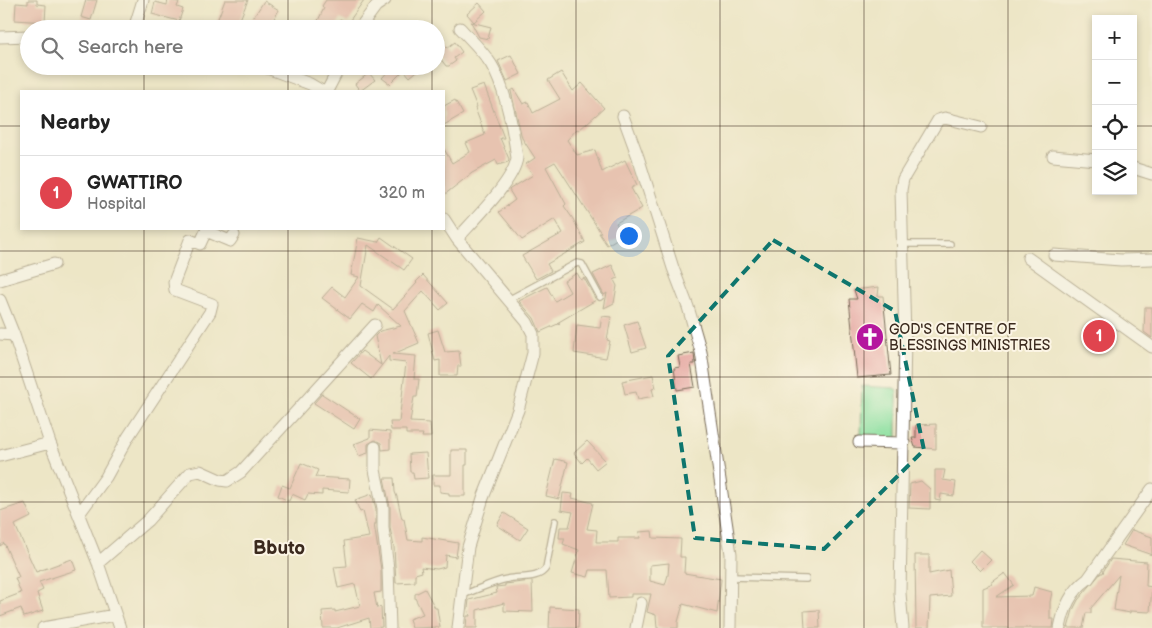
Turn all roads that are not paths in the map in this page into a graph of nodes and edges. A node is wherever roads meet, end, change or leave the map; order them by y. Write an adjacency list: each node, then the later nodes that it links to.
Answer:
1 (143, 0): 3 (street)
2 (385, 0): 4 (street)
3 (137, 20)
4 (366, 20)
5 (460, 28): 20 (street)
6 (20, 36): 7 (street)
7 (0, 37)
8 (286, 75): 10 (street)
9 (335, 75): 11 (street)
10 (320, 90)
11 (328, 90)
12 (623, 116): 44 (street)
13 (981, 127): 21 (street)
14 (1054, 156): 15 (street)
15 (1092, 160)
16 (1137, 169): 17 (street)
17 (1152, 174)
18 (445, 221): 20 (street)
19 (234, 235): 41 (street)
20 (457, 239): 30 (street)
21 (903, 244): 22 (lane); 37 (street)
22 (950, 244)
23 (1054, 255): 25 (street)
24 (1028, 258): 34 (street)
25 (1152, 259)
26 (54, 264): 27 (street)
27 (0, 280)
28 (600, 297): 30 (lane)
29 (0, 300): 33 (street)
30 (508, 300): 46 (street)
31 (375, 325): 43 (street)
32 (0, 334): 33 (street)
33 (14, 334): 36 (street)
34 (1152, 347)
35 (859, 442): 37 (street)
36 (50, 443): 39 (street); 41 (street)
37 (904, 443): 55 (street)
38 (375, 447): 51 (street)
39 (0, 456)
40 (1152, 489): 56 (street)
41 (79, 514): 43 (street)
42 (555, 520): 46 (lane)
43 (98, 563): 48 (street)
44 (731, 577): 45 (lane); 54 (street)
45 (806, 579)
46 (462, 595): 52 (street)
47 (641, 603): 53 (street)
48 (115, 615): 49 (street); 50 (street)
49 (43, 628)
50 (120, 628)
51 (390, 628)
52 (458, 628)
53 (636, 628)
54 (730, 628)
55 (903, 628)
56 (1060, 628)

